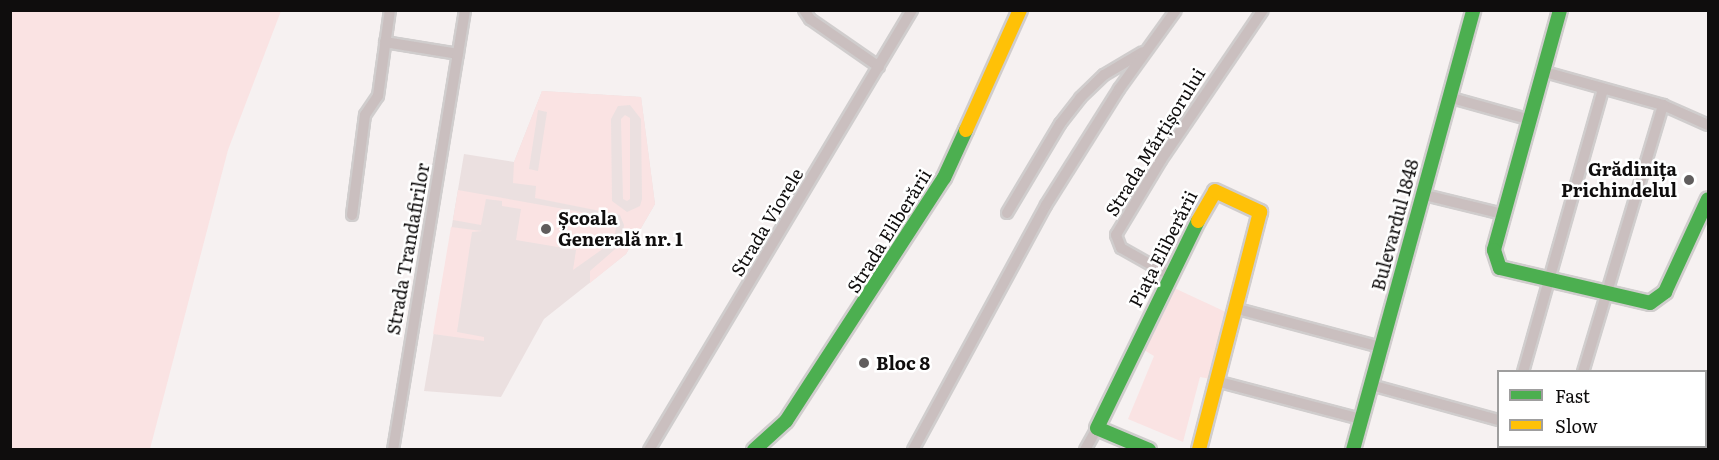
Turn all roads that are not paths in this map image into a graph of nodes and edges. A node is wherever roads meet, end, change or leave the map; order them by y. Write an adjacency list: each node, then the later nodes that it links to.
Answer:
1 (390, 10): 10 (street)
2 (465, 10): 12 (street, Strada Trandafirilor)
3 (804, 10): 13 (street)
4 (912, 10): 13 (street, Strada Viorele)
5 (1020, 10): 39 (street, Strada Eliberării)
6 (1176, 10): 11 (street)
7 (1263, 10): 25 (street, Strada Mărțișorului)
8 (1473, 10): 16 (street, Bulevardul 1848)
9 (1560, 10): 14 (street)
10 (386, 42): 12 (street); 24 (street)
11 (1145, 52): 22 (street); 40 (street)
12 (458, 54): 37 (street, Strada Trandafirilor)
13 (879, 67): 38 (street, Strada Viorele)
14 (1545, 72): 15 (street); 18 (street)
15 (1603, 89): 17 (street); 26 (street)
16 (1448, 97): 18 (street); 20 (street, Bulevardul 1848)
17 (1663, 105): 19 (street); 27 (street)
18 (1531, 120): 23 (street)
19 (1708, 125)
20 (1421, 194): 23 (street); 29 (street, Bulevardul 1848)
21 (1708, 200): 27 (street)
22 (1006, 213)
23 (1503, 214): 26 (street)
24 (352, 215)
25 (1169, 275): 28 (street, Piața Eliberării); 36 (street, Piața Eliberării)
26 (1547, 282): 27 (street); 30 (street)
27 (1604, 295): 31 (street)
28 (1234, 308): 29 (street); 32 (street, Piața Eliberării)
29 (1381, 347): 33 (street, Bulevardul 1848)
30 (1524, 370)
31 (1584, 370)
32 (1216, 381): 34 (street); 43 (street, Piața Eliberării)
33 (1371, 385): 34 (street, Bulevardul 1848); 35 (street)
34 (1361, 419): 44 (street, Bulevardul 1848)
35 (1497, 420)
36 (1097, 428): 41 (street, Piața Eliberării); 42 (street)
37 (393, 450)
38 (649, 450)
39 (754, 450)
40 (913, 450)
41 (1085, 450)
42 (1149, 450)
43 (1199, 450)
44 (1353, 450)

